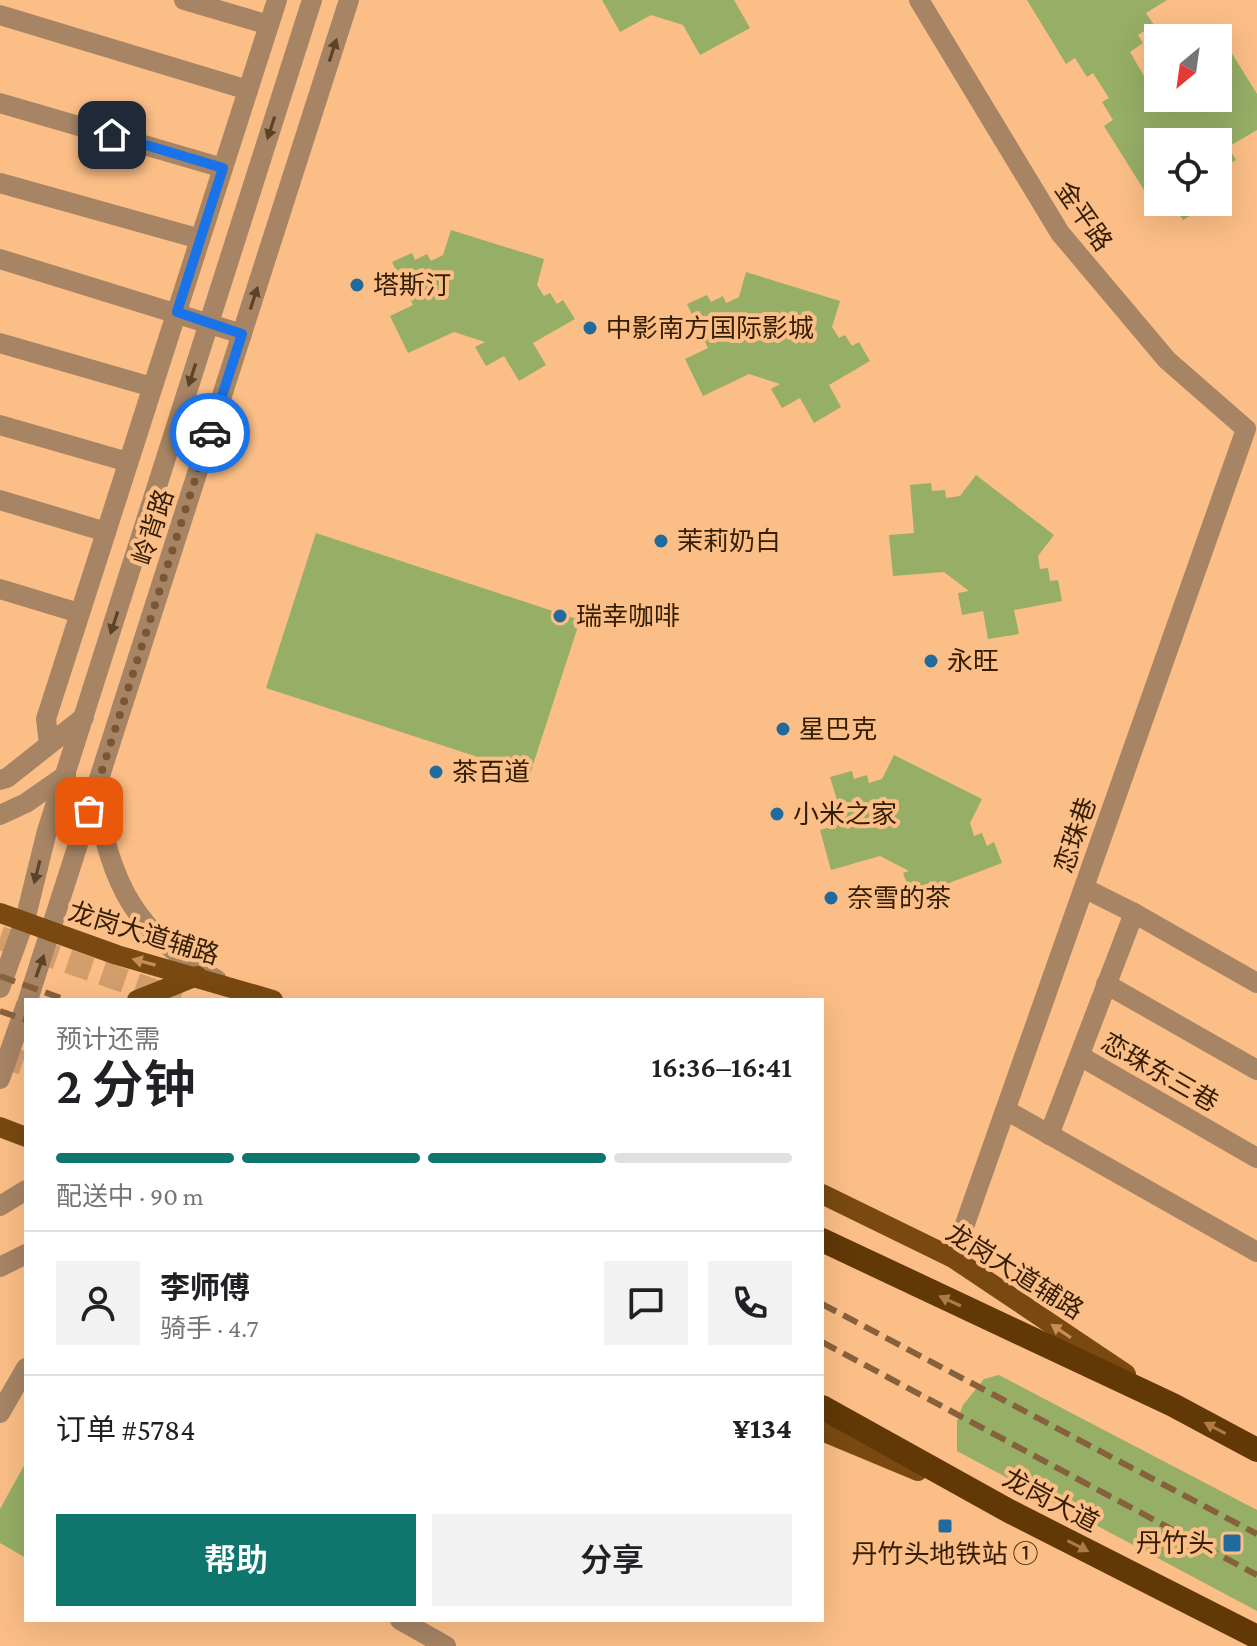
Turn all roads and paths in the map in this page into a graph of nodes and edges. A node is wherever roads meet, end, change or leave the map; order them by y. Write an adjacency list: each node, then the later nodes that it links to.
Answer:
1 (184, 0): 7 (street)
2 (277, 0): 7 (street)
3 (312, 0): 15 (street, 岭背路, one-way to 15)
4 (349, 0): 16 (street, 岭背路, one-way to 4)
5 (919, 0): 20 (street, 金平路)
6 (0, 15): 8 (street)
7 (269, 25): 8 (street)
8 (248, 90): 10 (street)
9 (0, 103): 10 (street)
10 (223, 168): 12 (street)
11 (0, 183): 12 (street)
12 (200, 239): 14 (street)
13 (0, 259): 14 (street)
14 (177, 312): 15 (street); 18 (street)
15 (209, 323): 16 (street); 26 (street, 岭背路, one-way to 26)
16 (242, 334): 30 (street, 岭背路)
17 (0, 343): 18 (street)
18 (152, 387): 21 (street)
19 (0, 425): 21 (street)
20 (1246, 429): 32 (street, 恋珠巷)
21 (128, 462): 23 (street)
22 (0, 500): 23 (street)
23 (106, 532): 25 (street)
24 (0, 589): 25 (street)
25 (79, 613): 27 (street)
26 (84, 717): 27 (street); 28 (street, 岭背路)
27 (49, 744): 29 (street)
28 (66, 775): 31 (street); 35 (street, 岭背路, one-way to 35)
29 (0, 780)
30 (95, 793): 36 (street, 岭背路); 40 (street)
31 (0, 815)
32 (1084, 888): 34 (street); 49 (street, 恋珠巷)
33 (0, 913): 35 (main road, 龙岗大道辅路)
34 (1134, 913): 38 (street); 39 (street)
35 (25, 920): 36 (main road, 龙岗大道辅路); 41 (street, 岭背路)
36 (52, 933): 37 (main road, 龙岗大道辅路, one-way to 36); 42 (street, 岭背路, one-way to 36)
37 (197, 976): 40 (main road, 龙岗大道辅路); 43 (main road)
38 (1257, 983)
39 (1106, 984): 46 (street); 47 (street)
40 (227, 986): 44 (main road, 龙岗大道辅路)
41 (0, 988)
42 (29, 998)
43 (142, 998)
44 (266, 998)
45 (24, 1011): 48 (street, 岭背路)
46 (1080, 1056): 51 (street); 53 (street, 恋珠东三巷)
47 (1257, 1070)
48 (0, 1079)
49 (1006, 1110): 51 (street); 60 (street, 恋珠巷)
50 (0, 1127): 52 (main road)
51 (1049, 1135): 58 (street)
52 (24, 1136)
53 (1257, 1158)
54 (24, 1191): 56 (street)
55 (824, 1195): 60 (main road, 龙岗大道辅路)
56 (0, 1206)
57 (824, 1241): 63 (highway, one-way to 57)
58 (1257, 1252)
59 (24, 1255): 61 (street)
60 (953, 1258): 63 (main road, 龙岗大道辅路, one-way to 60)
61 (0, 1267)
62 (24, 1371): 65 (street)
63 (1173, 1405): 67 (highway, one-way to 63)
64 (824, 1408): 68 (highway, 龙岗大道)
65 (0, 1413)
66 (824, 1432): 68 (main road)
67 (1257, 1450)
68 (1009, 1511): 70 (highway, 龙岗大道, one-way to 70)
69 (404, 1622): 71 (street)
70 (1257, 1637)
71 (446, 1646)

